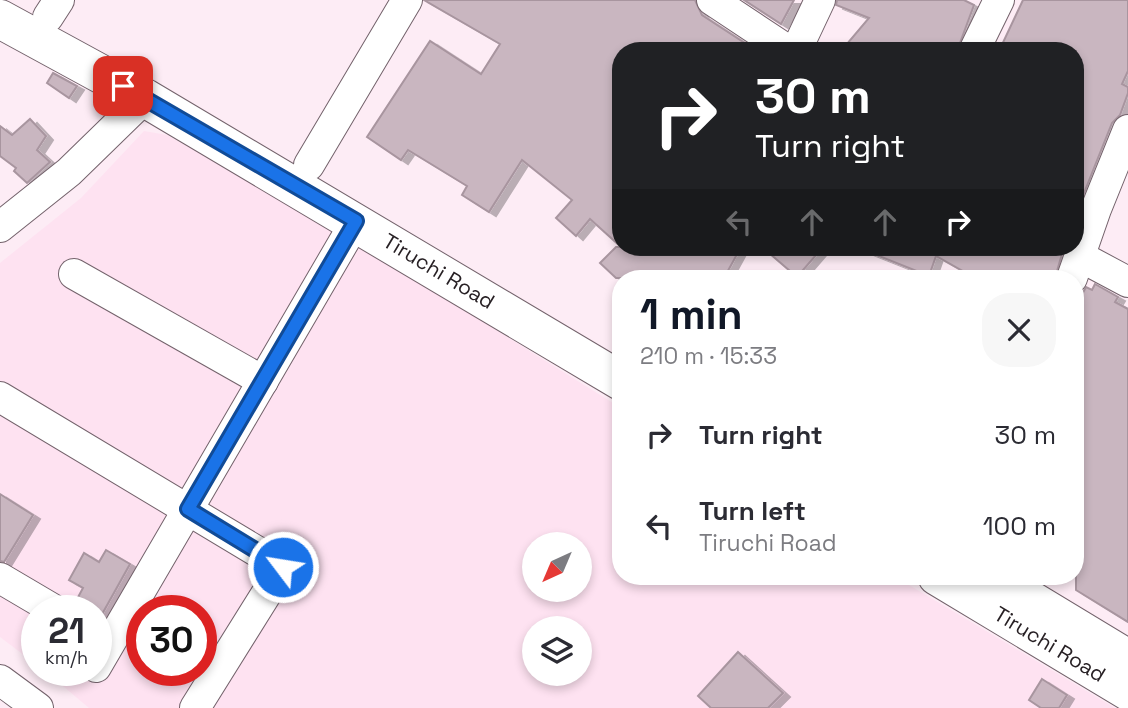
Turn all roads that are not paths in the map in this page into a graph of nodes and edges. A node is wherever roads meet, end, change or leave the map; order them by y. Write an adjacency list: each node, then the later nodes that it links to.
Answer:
1 (407, 0): 12 (street)
2 (712, 0): 7 (street)
3 (820, 0): 8 (street)
4 (999, 0): 9 (street)
5 (41, 6): 12 (highway, Tiruchi Road)
6 (0, 19): 10 (highway, Tiruchi Road)
7 (775, 42)
8 (800, 42)
9 (978, 42)
10 (145, 98): 14 (highway, Tiruchi Road); 15 (street)
11 (1128, 130): 13 (street)
12 (309, 165): 19 (highway, Tiruchi Road)
13 (1086, 204)
14 (356, 221): 20 (highway, Tiruchi Road); 21 (street)
15 (0, 227)
16 (1077, 268): 18 (street)
17 (74, 274): 21 (street)
18 (1128, 282)
19 (612, 346)
20 (612, 376)
21 (263, 381): 23 (street)
22 (0, 397): 23 (street)
23 (188, 509): 28 (street); 33 (street)
24 (0, 578): 27 (street)
25 (952, 585): 31 (highway, Tiruchi Road)
26 (1006, 585): 29 (highway, Tiruchi Road)
27 (29, 595)
28 (112, 634)
29 (1128, 659)
30 (0, 680): 32 (street)
31 (1128, 691)
32 (38, 708)
33 (195, 708)

